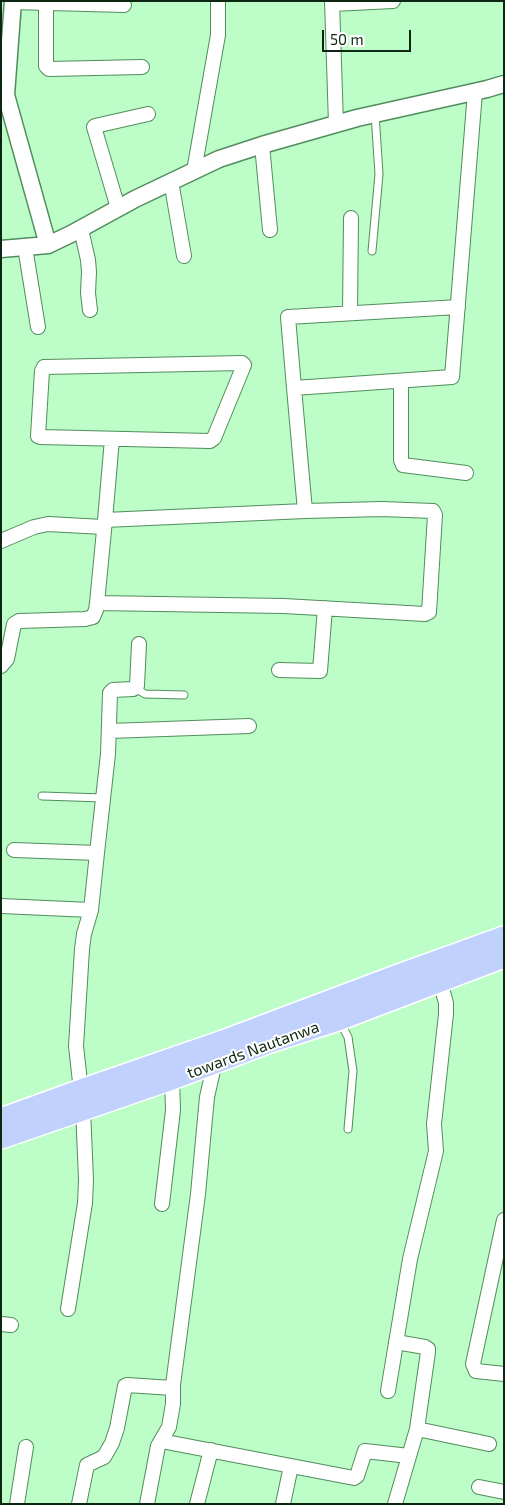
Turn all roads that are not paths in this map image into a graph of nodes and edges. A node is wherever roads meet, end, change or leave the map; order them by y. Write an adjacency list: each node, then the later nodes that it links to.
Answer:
1 (218, 1): 14 (street)
2 (392, 1): 5 (street)
3 (12, 2): 4 (street); 20 (street)
4 (46, 3): 6 (street); 7 (street)
5 (332, 3): 12 (street)
6 (124, 5)
7 (142, 67)
8 (504, 84): 9 (street)
9 (475, 92): 11 (street); 25 (street)
10 (148, 114): 16 (street)
11 (375, 114): 12 (street); 23 (lane)
12 (336, 124): 13 (street)
13 (262, 144): 14 (street); 19 (street)
14 (194, 171): 15 (street)
15 (171, 181): 16 (street); 24 (street)
16 (118, 208): 18 (street)
17 (351, 218): 27 (street)
18 (81, 229): 20 (street); 26 (street)
19 (270, 230)
20 (48, 245): 21 (street)
21 (25, 247): 22 (street); 28 (street)
22 (1, 249)
23 (372, 251)
24 (184, 256)
25 (458, 307): 27 (street); 29 (street)
26 (90, 310)
27 (350, 313): 30 (street)
28 (38, 327)
29 (401, 381): 30 (street); 32 (street)
30 (294, 388): 33 (street)
31 (112, 439): 31 (street); 34 (street)
32 (466, 473)
33 (305, 511): 34 (street); 37 (street)
34 (104, 524): 35 (street); 36 (street)
35 (1, 541)
36 (97, 603): 37 (street); 39 (street)
37 (324, 608): 40 (street)
38 (139, 644): 41 (street)
39 (1, 666)
40 (278, 670)
41 (135, 688): 42 (lane); 44 (street)
42 (184, 695)
43 (249, 726): 44 (street)
44 (108, 731): 46 (street)
45 (42, 796): 46 (lane)
46 (103, 798): 48 (street)
47 (14, 850): 48 (street)
48 (97, 853): 50 (street)
49 (1, 906): 50 (street)
50 (91, 910): 57 (street)
51 (504, 937): 57 (main road)
52 (504, 957): 53 (main road, towards Nautanwa)
53 (440, 981): 54 (main road, towards Nautanwa); 65 (street)
54 (338, 1020): 55 (main road, towards Nautanwa); 59 (lane)
55 (215, 1062): 56 (main road, towards Nautanwa); 67 (street)
56 (172, 1079): 57 (main road, towards Nautanwa); 61 (street)
57 (82, 1100): 58 (main road); 60 (main road, towards Nautanwa); 64 (street)
58 (1, 1120)
59 (348, 1129)
60 (1, 1138)
61 (162, 1204)
62 (504, 1220): 63 (street)
63 (500, 1250): 66 (street)
64 (68, 1309)
65 (396, 1342): 68 (street); 69 (street)
66 (504, 1374)
67 (173, 1388): 70 (street); 80 (street)
68 (388, 1391)
69 (417, 1429): 71 (street); 74 (street)
70 (161, 1441): 73 (street); 81 (street)
71 (489, 1444)
72 (26, 1447): 79 (street)
73 (210, 1450): 75 (street); 82 (street)
74 (409, 1456): 75 (street); 84 (street)
75 (290, 1466): 83 (street)
76 (479, 1487): 77 (street)
77 (504, 1492)
78 (504, 1497): 85 (street)
79 (17, 1504)
80 (79, 1504)
81 (147, 1504)
82 (197, 1504)
83 (283, 1504)
84 (394, 1504)
85 (502, 1504)

